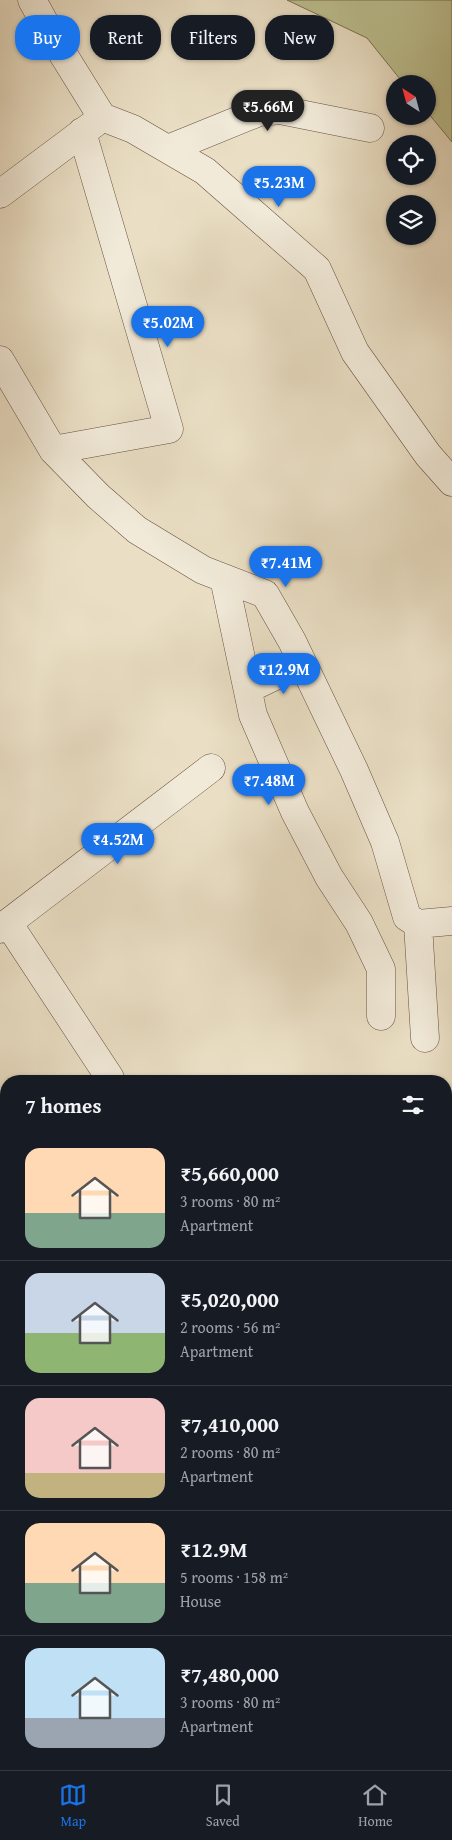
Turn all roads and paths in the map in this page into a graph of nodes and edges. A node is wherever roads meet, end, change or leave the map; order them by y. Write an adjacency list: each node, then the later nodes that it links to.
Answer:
1 (32, 0): 2 (street)
2 (92, 124): 4 (street); 5 (street); 7 (street)
3 (370, 128): 4 (street)
4 (168, 149): 8 (street)
5 (0, 194)
6 (0, 360): 7 (street)
7 (53, 450): 9 (street)
8 (452, 482)
9 (224, 578): 10 (street); 11 (street)
10 (302, 663): 11 (street); 14 (street)
11 (248, 689): 16 (street)
12 (211, 768): 15 (street)
13 (452, 921): 14 (street)
14 (418, 924): 17 (street)
15 (4, 926): 18 (street)
16 (381, 1016)
17 (425, 1038)
18 (108, 1075)

